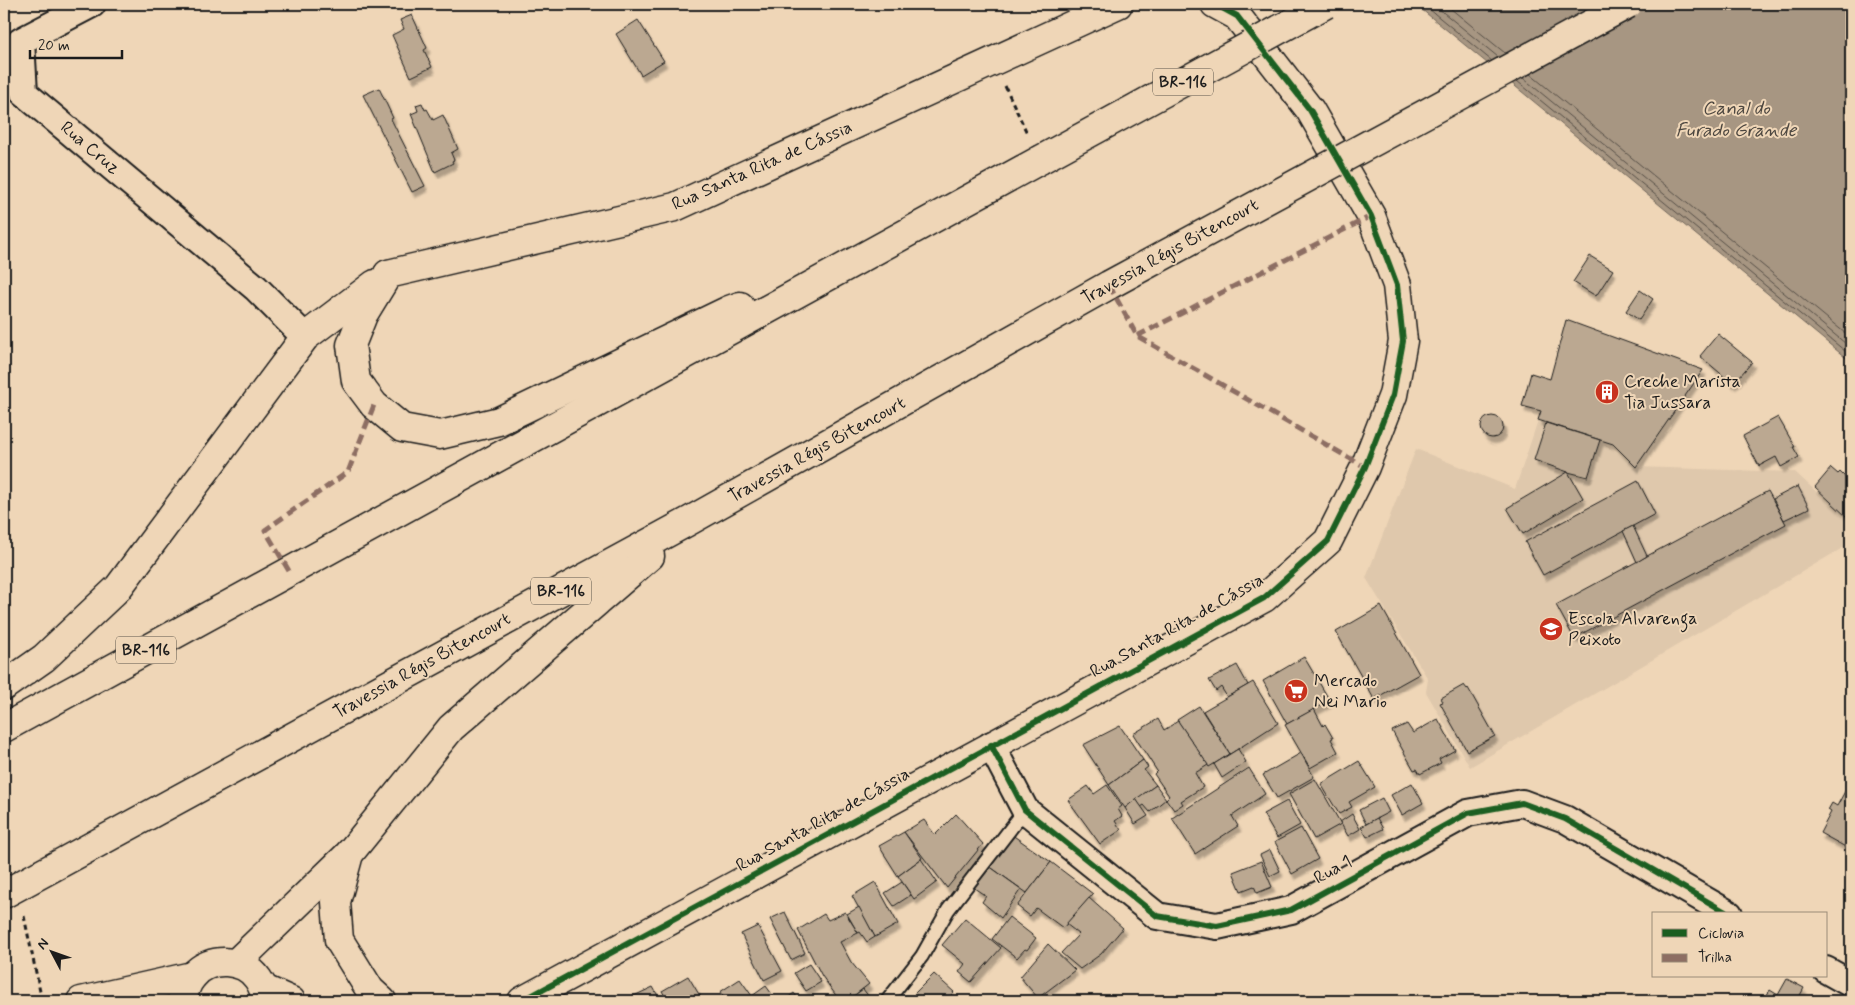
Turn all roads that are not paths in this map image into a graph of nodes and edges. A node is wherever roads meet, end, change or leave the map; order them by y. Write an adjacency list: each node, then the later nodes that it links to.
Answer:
1 (92, 4): 7 (street)
2 (1118, 4): 8 (main road, Rua Santa Rita de Cássia)
3 (1215, 4): 14 (main road, Rua Santa Rita de Cássia)
4 (1326, 4): 9 (main road, BR-116, bridge)
5 (1628, 4): 11 (main road, Travessia Régis Bitencourt / BR-116, bridge)
6 (4, 60): 7 (street, Rua Cruz)
7 (24, 92): 10 (street, Rua Cruz)
8 (388, 274): 9 (main road); 10 (main road)
9 (826, 277): 13 (main road, BR-116)
10 (305, 337): 12 (main road)
11 (691, 520): 16 (main road); 17 (main road, Travessia Régis Bitencourt / BR-116)
12 (4, 686)
13 (4, 728)
14 (991, 745): 15 (street, Rua 1); 28 (main road, Rua Santa Rita de Cássia)
15 (1025, 810): 18 (street, Rua 1); 29 (lane)
16 (349, 854): 19 (main road); 27 (main road)
17 (4, 894)
18 (1726, 912)
19 (236, 963): 21 (main road); 23 (main road)
20 (1828, 971): 22 (street)
21 (192, 976): 24 (main road); 25 (main road)
22 (1851, 984)
23 (265, 995): 26 (main road)
24 (81, 1001)
25 (182, 1001)
26 (290, 1001)
27 (382, 1001)
28 (522, 1001)
29 (887, 1001)

